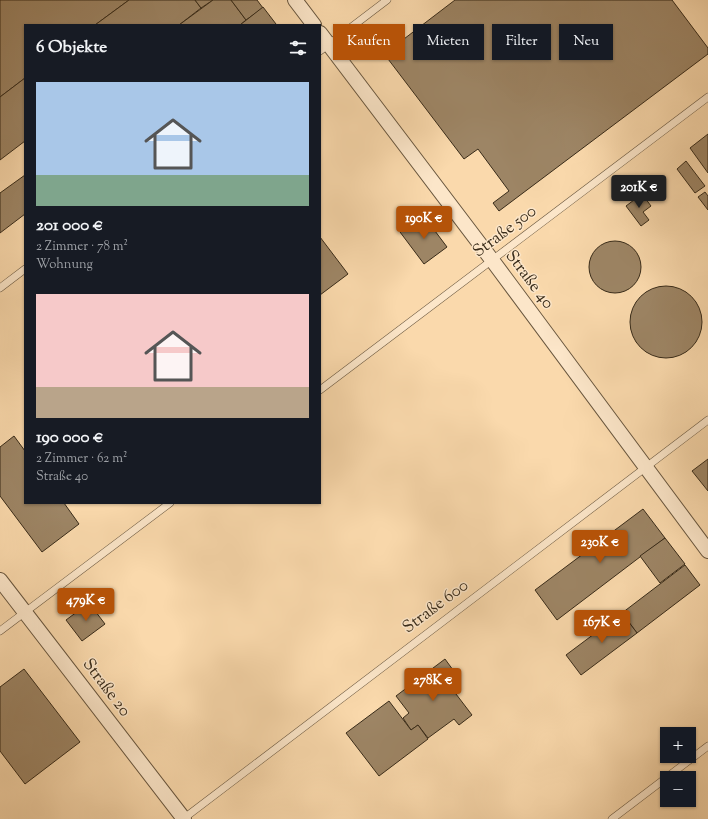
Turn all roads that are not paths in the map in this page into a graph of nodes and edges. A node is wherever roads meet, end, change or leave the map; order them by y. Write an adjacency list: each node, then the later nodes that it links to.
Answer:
1 (295, 0): 3 (street)
2 (387, 0): 5 (lane)
3 (313, 24)
4 (321, 37): 5 (street, Straße 40)
5 (324, 48): 7 (street, Straße 40)
6 (708, 97): 7 (lane, Straße 500)
7 (492, 260): 10 (lane, Straße 500); 12 (street, Straße 40)
8 (24, 270): 9 (lane)
9 (0, 288)
10 (321, 389)
11 (708, 420): 12 (lane, Straße 600)
12 (646, 466): 14 (street, Straße 40); 19 (lane, Straße 600)
13 (169, 504): 16 (lane)
14 (708, 551)
15 (0, 580): 16 (street, Straße 20)
16 (25, 612): 17 (lane); 19 (street, Straße 20)
17 (0, 631)
18 (708, 746): 20 (lane)
19 (183, 819)
20 (612, 819)

